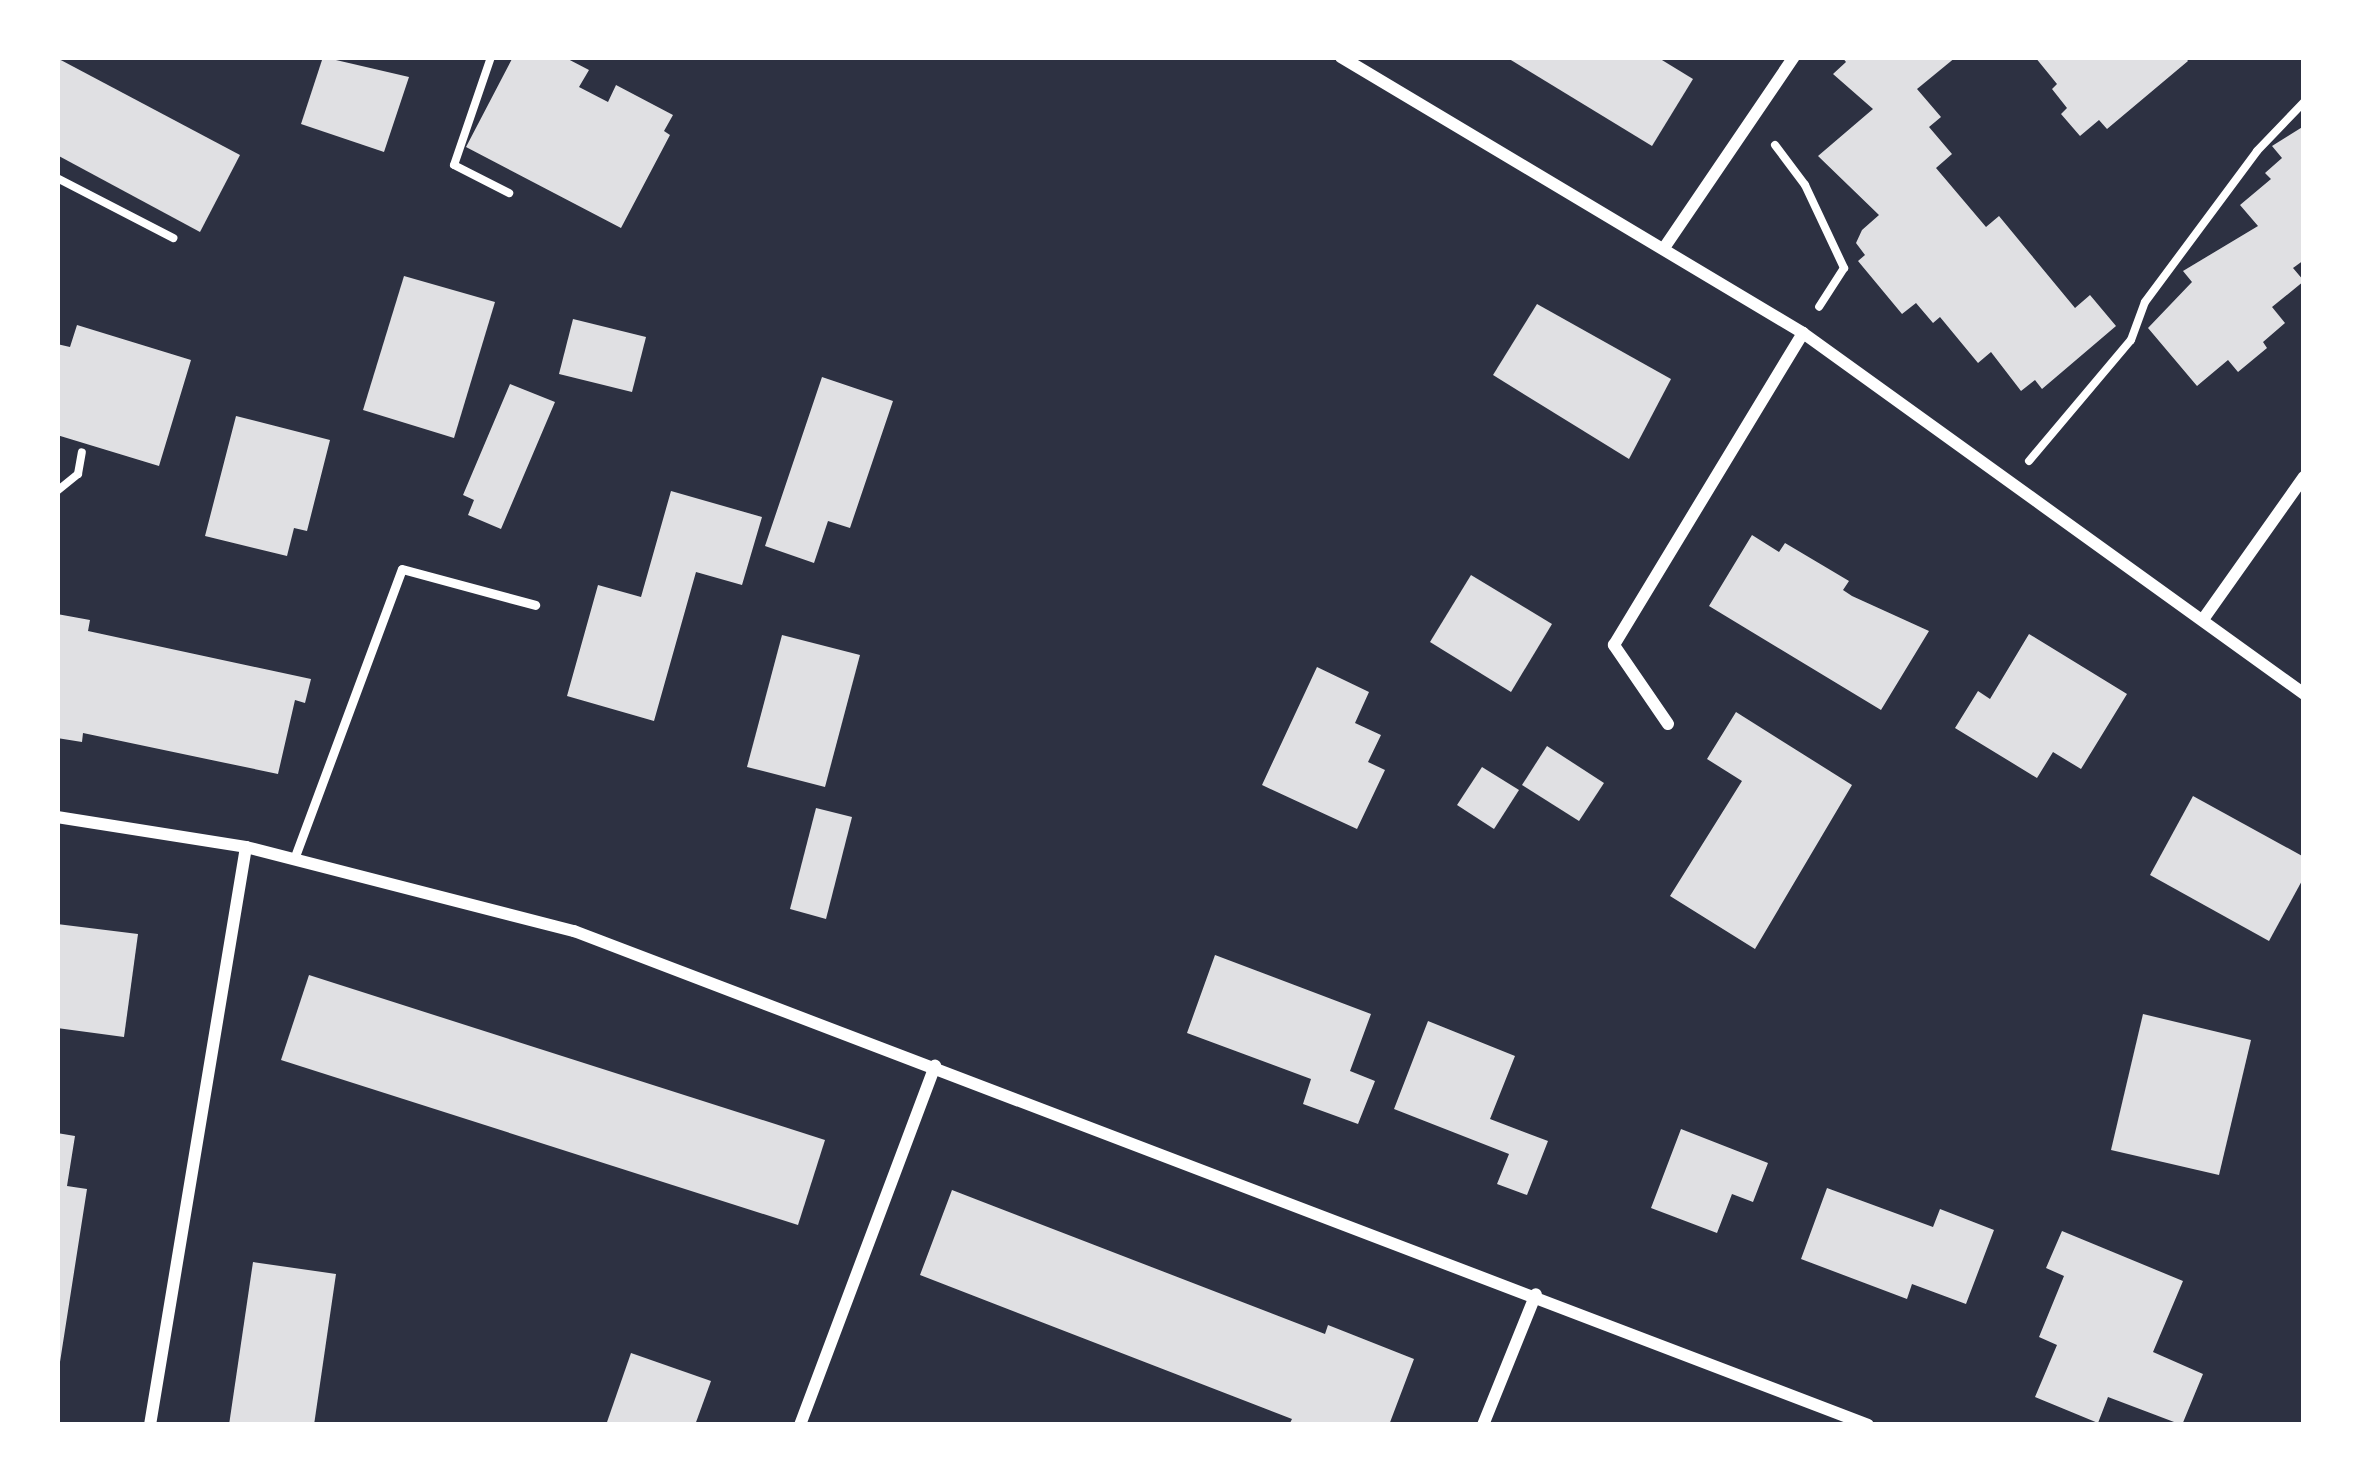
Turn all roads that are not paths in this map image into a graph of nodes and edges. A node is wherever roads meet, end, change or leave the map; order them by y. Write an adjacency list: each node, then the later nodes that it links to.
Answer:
1 (1341, 57): 3 (street)
2 (1794, 57): 3 (street)
3 (1664, 248): 4 (street)
4 (1803, 333): 7 (street); 9 (street)
5 (2304, 477): 7 (street)
6 (536, 605): 12 (lane)
7 (2204, 618): 8 (street)
8 (2304, 694)
9 (1668, 724)
10 (57, 817): 11 (street)
11 (246, 847): 12 (street); 15 (street)
12 (294, 859): 13 (street)
13 (935, 1065): 14 (street); 16 (street)
14 (1536, 1294): 17 (street); 18 (street)
15 (150, 1425)
16 (800, 1425)
17 (1483, 1425)
18 (1868, 1425)

